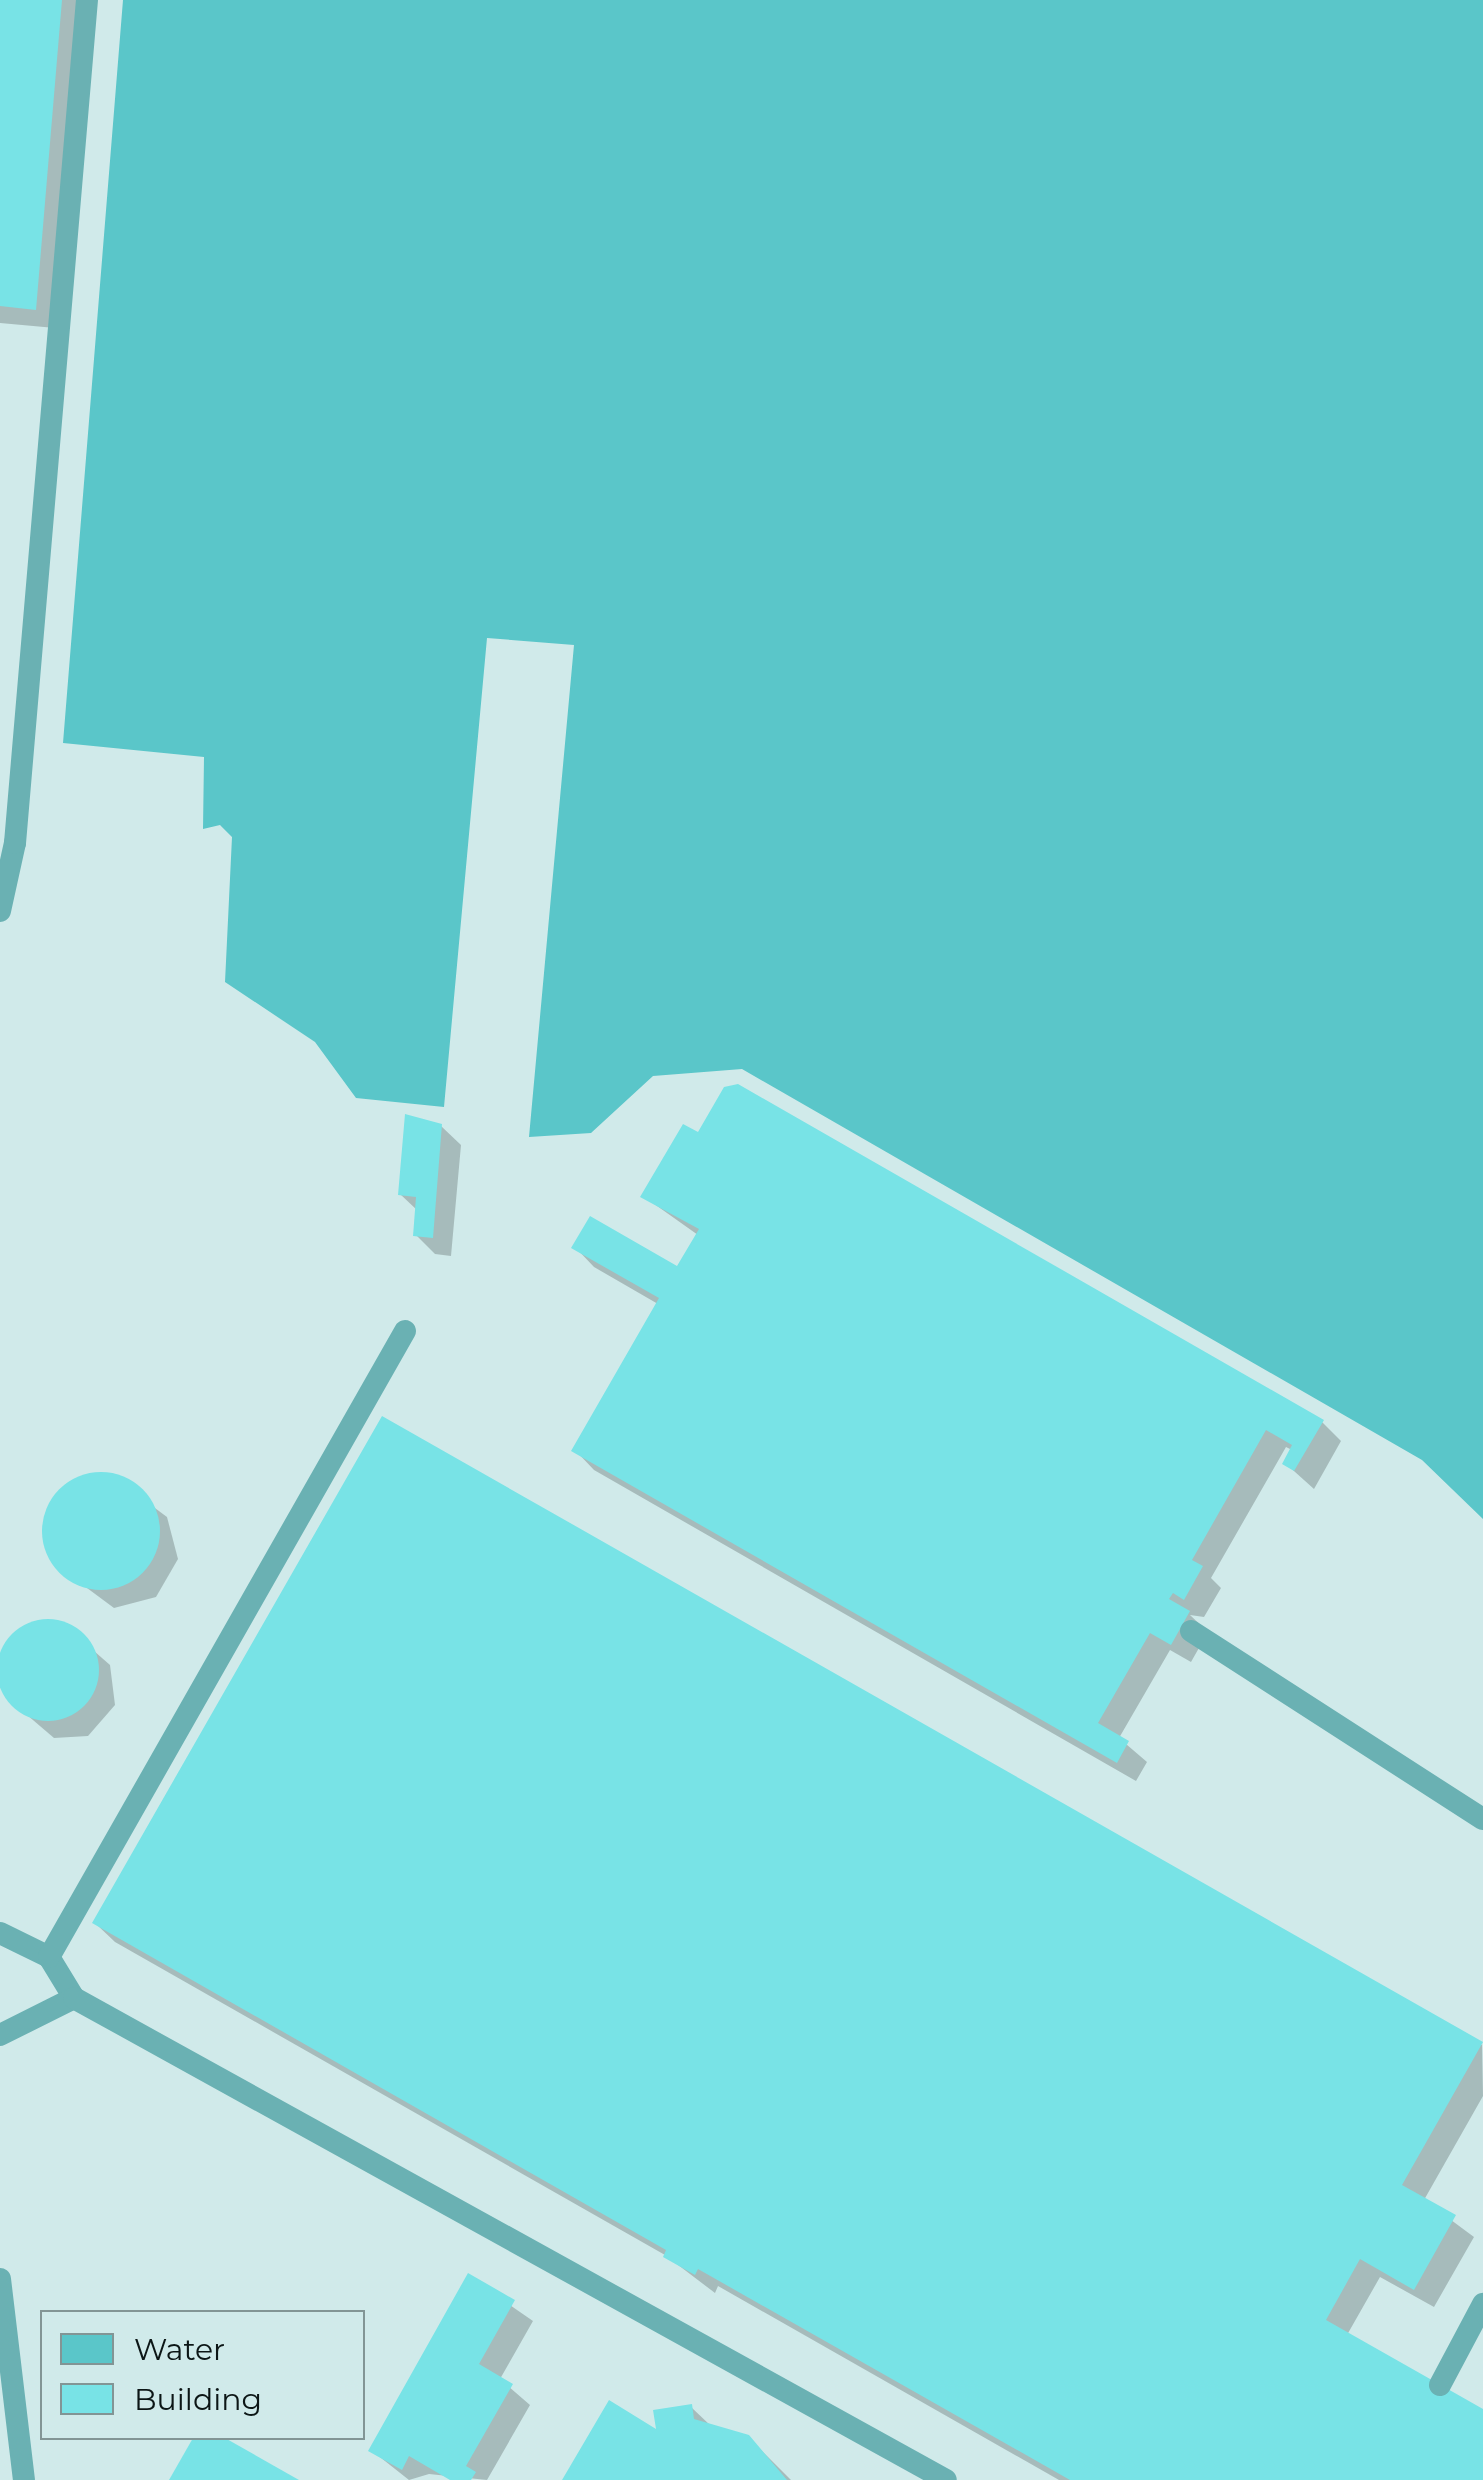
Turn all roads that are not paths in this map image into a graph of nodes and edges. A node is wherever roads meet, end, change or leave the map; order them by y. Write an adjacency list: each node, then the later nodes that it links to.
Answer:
1 (87, 0): 2 (lane)
2 (0, 911)
3 (405, 1330): 7 (lane)
4 (1190, 1631): 5 (lane)
5 (1483, 1820)
6 (0, 1933): 7 (lane)
7 (49, 1956): 8 (lane)
8 (74, 1998): 9 (lane); 14 (lane)
9 (0, 2035)
10 (0, 2279): 13 (lane)
11 (1483, 2304): 12 (lane)
12 (1440, 2385)
13 (24, 2480)
14 (946, 2480)

